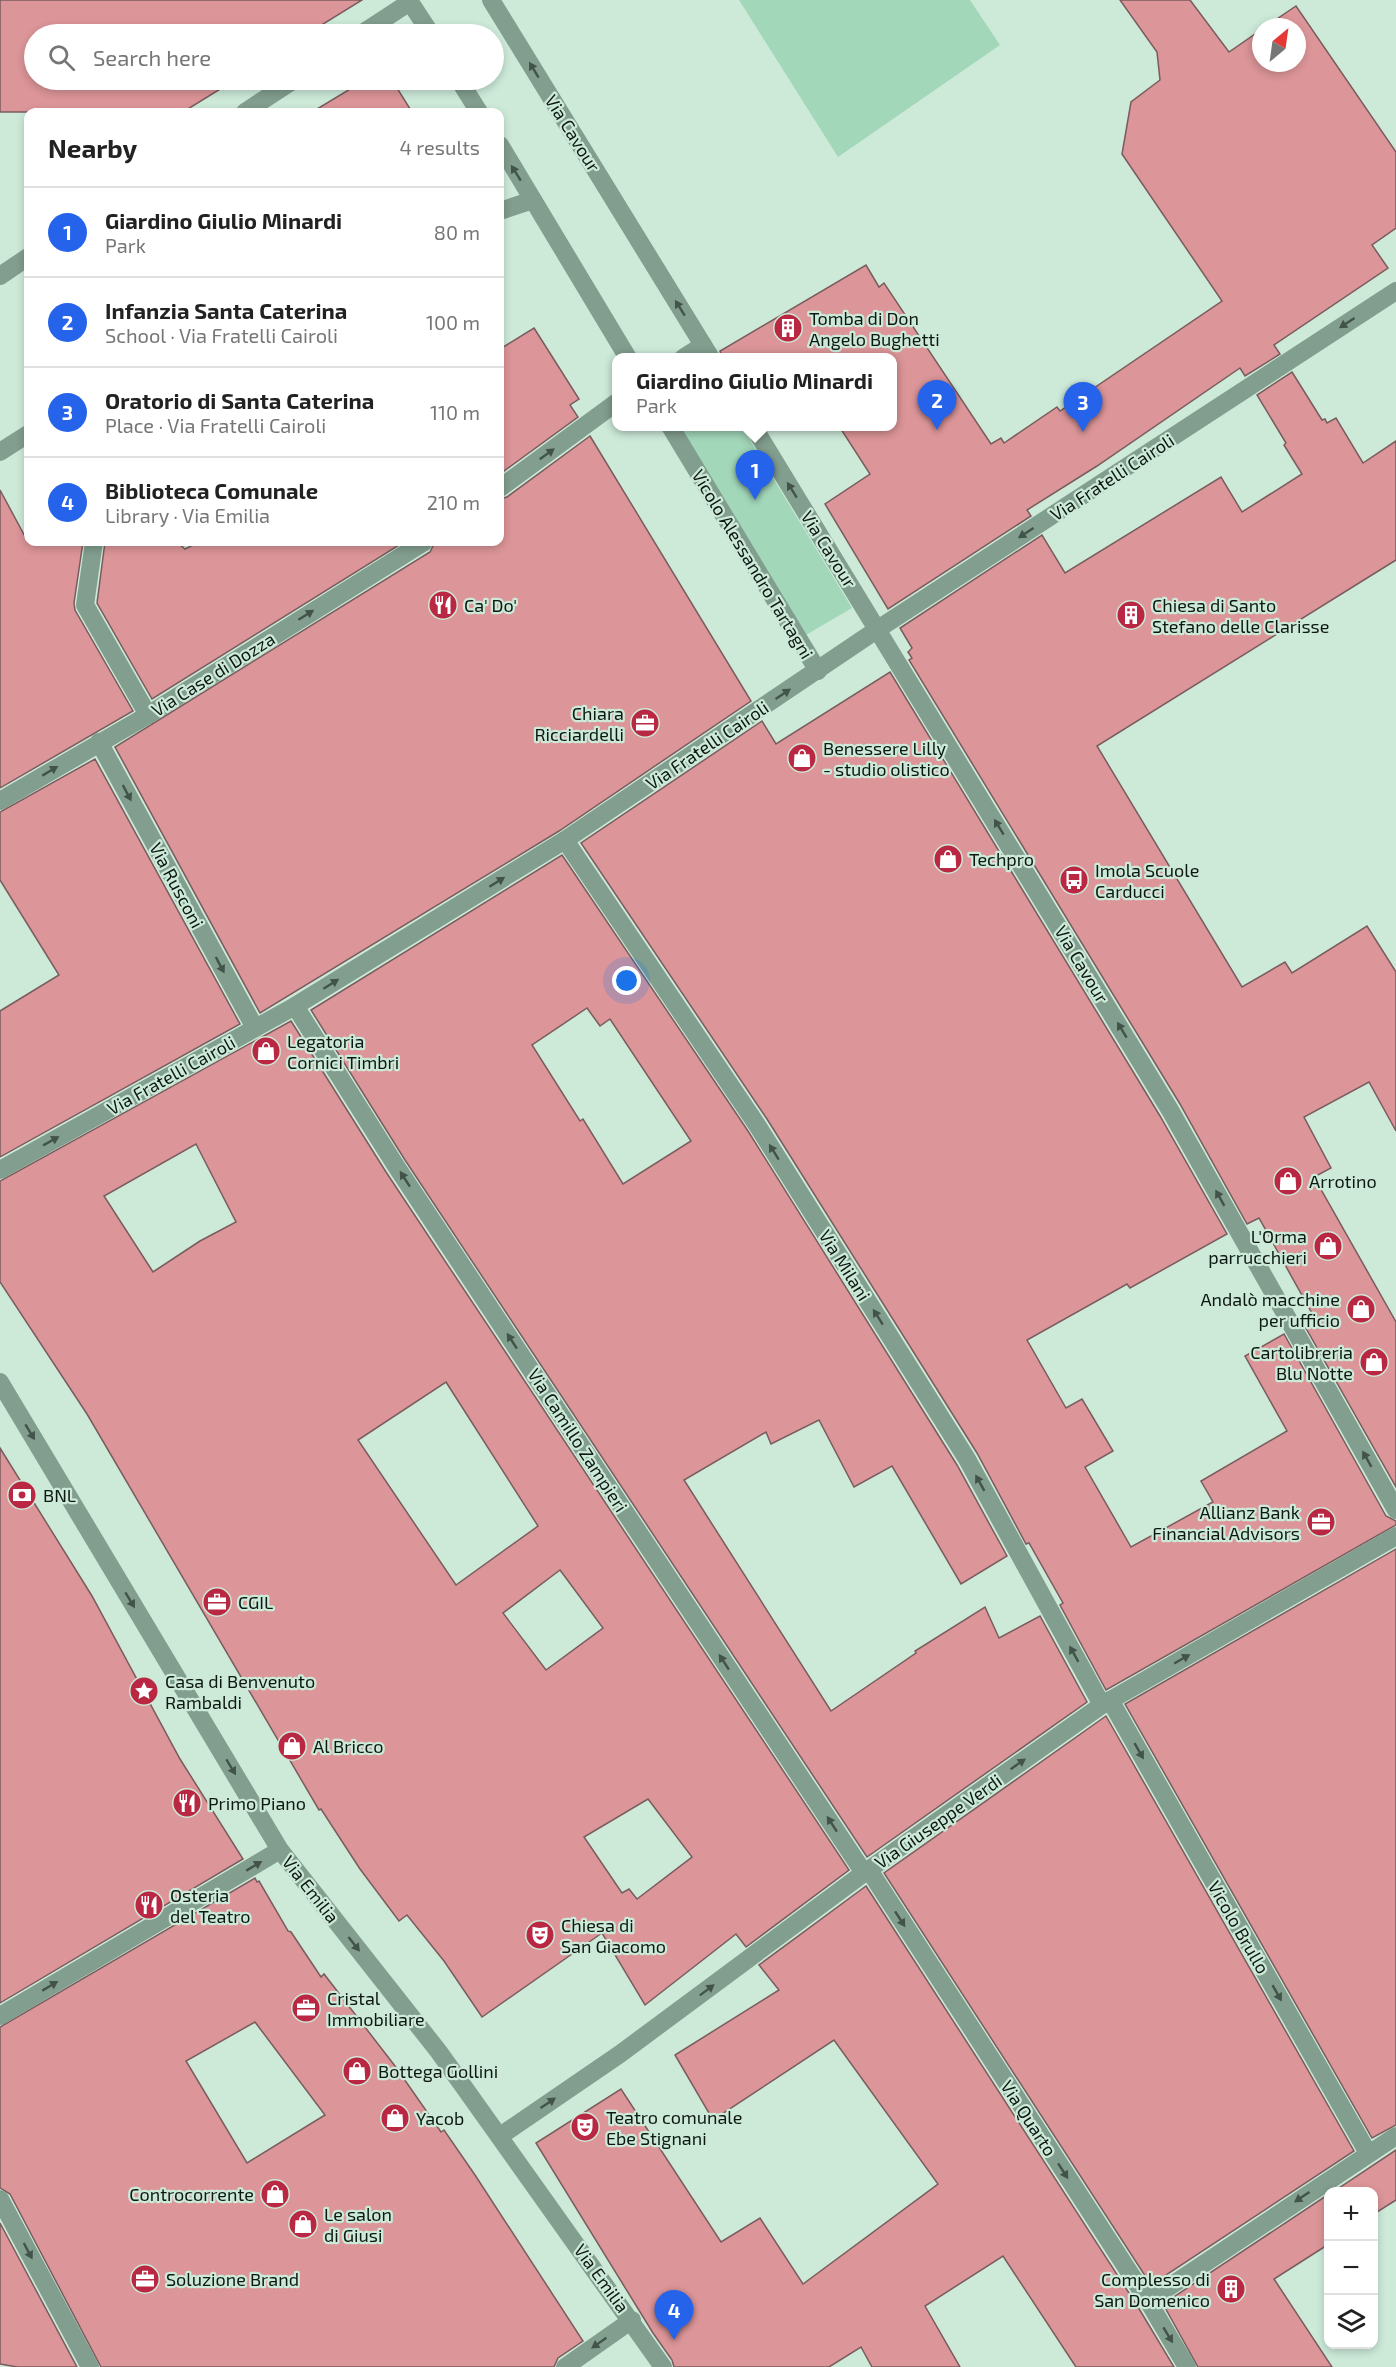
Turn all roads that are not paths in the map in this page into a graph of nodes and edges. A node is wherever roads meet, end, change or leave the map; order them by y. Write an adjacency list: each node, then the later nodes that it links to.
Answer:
1 (492, 0): 14 (street, Via Cavour, one-way to 1)
2 (377, 24): 3 (street)
3 (424, 24)
4 (279, 90): 6 (street)
5 (465, 90): 7 (street)
6 (251, 108)
7 (476, 108)
8 (504, 152): 9 (street, one-way to 8)
9 (533, 200): 10 (street); 15 (street)
10 (504, 210)
11 (24, 260): 12 (street)
12 (0, 276)
13 (1396, 291): 24 (street, Via Fratelli Cairoli, one-way to 24)
14 (707, 351)
15 (626, 353)
16 (612, 406): 21 (street, one-way to 16)
17 (673, 431): 25 (street, Vicolo Alessandro Tartagni)
18 (756, 431): 24 (street, Via Cavour, one-way to 18)
19 (24, 437): 20 (street)
20 (0, 452)
21 (504, 486)
22 (93, 546): 26 (street)
23 (418, 546): 26 (street, Via Case di Dozza, one-way to 23)
24 (878, 629): 25 (street, Via Fratelli Cairoli); 34 (street, Via Cavour, one-way to 24)
25 (818, 671): 29 (street, Via Fratelli Cairoli, one-way to 25)
26 (148, 714): 27 (street, Via Case di Dozza)
27 (99, 742): 28 (street, Via Case di Dozza, one-way to 27); 31 (street, Via Rusconi, one-way to 31)
28 (0, 801)
29 (565, 840): 30 (street, Via Fratelli Cairoli, one-way to 29); 36 (street, Via Milani, one-way to 29)
30 (295, 1006): 31 (street, Via Fratelli Cairoli); 38 (street, Via Camillo Zampieri, one-way to 30)
31 (255, 1028): 32 (street, Via Fratelli Cairoli, one-way to 31)
32 (0, 1170)
33 (0, 1382): 37 (street, Via Emilia, one-way to 37)
34 (1396, 1510)
35 (1396, 1536): 36 (street, Via Giuseppe Verdi, one-way to 35)
36 (1106, 1702): 38 (street, Via Giuseppe Verdi, one-way to 36); 42 (street, Vicolo Brullo, one-way to 42)
37 (280, 1850): 39 (street, one-way to 37); 40 (street, Via Emilia, one-way to 40)
38 (866, 1872): 40 (street, Via Giuseppe Verdi, one-way to 38); 44 (street, Via Quarto, one-way to 44)
39 (0, 2016)
40 (500, 2136): 45 (street, Via Emilia)
41 (1396, 2136): 42 (street)
42 (1368, 2153): 44 (street, one-way to 44)
43 (0, 2199): 46 (street, one-way to 46)
44 (1148, 2301): 49 (street, Via Quarto, one-way to 49)
45 (632, 2320): 47 (street, one-way to 47); 48 (street, Via Emilia)
46 (90, 2367)
47 (565, 2367)
48 (663, 2367)
49 (1187, 2367)

